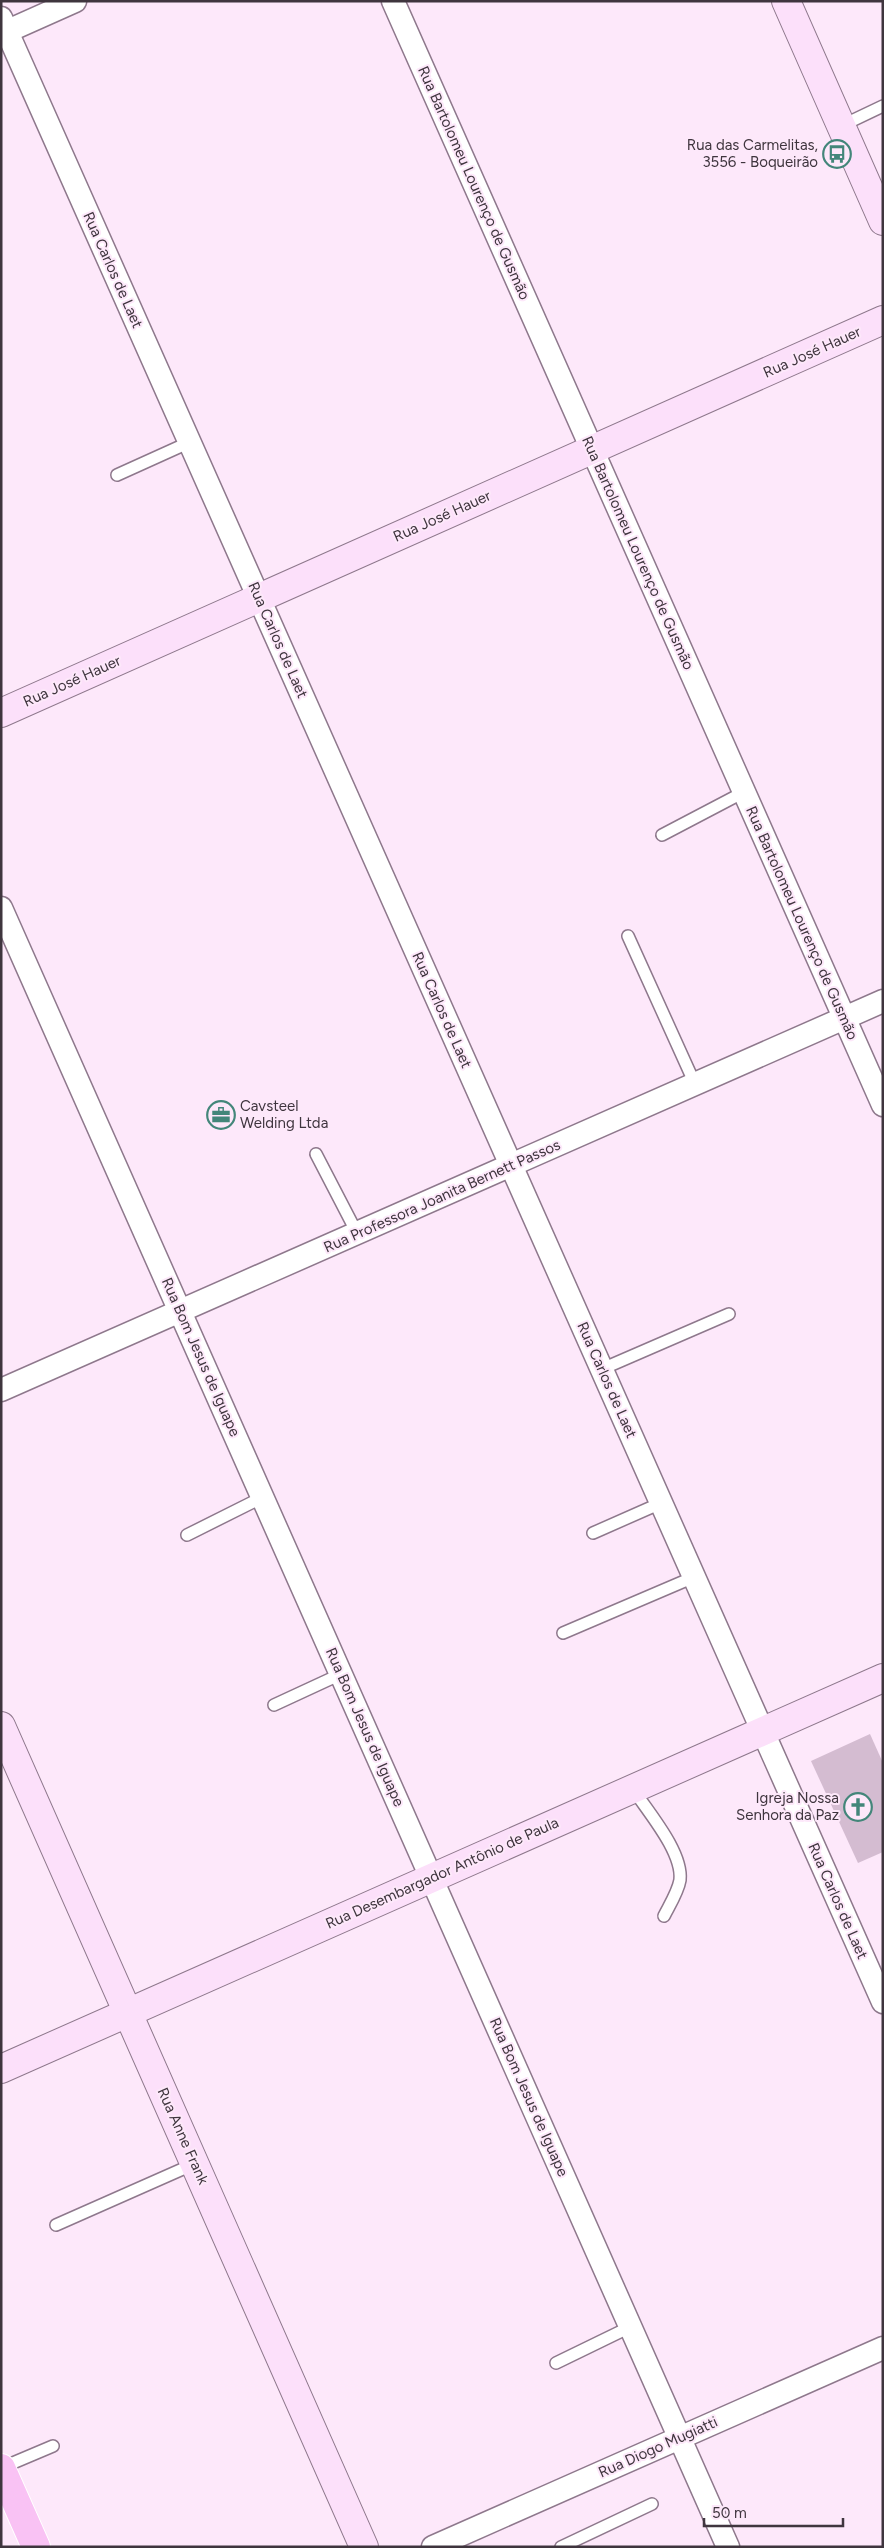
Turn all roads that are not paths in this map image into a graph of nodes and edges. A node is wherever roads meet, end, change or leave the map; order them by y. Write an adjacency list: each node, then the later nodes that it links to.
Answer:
1 (75, 1): 4 (street)
2 (393, 1): 10 (street, Rua Bartolomeu Lourenço de Gusmão)
3 (786, 1): 6 (main road)
4 (3, 28): 9 (street, Rua Carlos de Laet)
5 (883, 106): 6 (lane)
6 (841, 126): 7 (main road)
7 (880, 205)
8 (883, 320): 10 (main road, Rua José Hauer)
9 (190, 442): 11 (lane); 12 (street, Rua Carlos de Laet)
10 (592, 450): 12 (main road, Rua José Hauer); 14 (street, Rua Bartolomeu Lourenço de Gusmão)
11 (117, 475)
12 (259, 598): 13 (main road, Rua José Hauer); 23 (street, Rua Carlos de Laet)
13 (1, 713)
14 (744, 792): 15 (lane); 19 (street, Rua Bartolomeu Lourenço de Gusmão)
15 (662, 835)
16 (1, 908): 25 (street, Rua Bom Jesus de Iguape)
17 (628, 936): 20 (lane)
18 (883, 1001): 19 (street, Rua Professora Joanita Bernett Passos)
19 (844, 1018): 20 (street, Rua Professora Joanita Bernett Passos); 21 (street, Rua Bartolomeu Lourenço de Gusmão)
20 (696, 1084): 23 (street, Rua Professora Joanita Bernett Passos)
21 (883, 1105)
22 (316, 1154): 24 (lane)
23 (511, 1165): 24 (street, Rua Professora Joanita Bernett Passos); 27 (street, Rua Carlos de Laet)
24 (357, 1233): 25 (street, Rua Professora Joanita Bernett Passos)
25 (180, 1311): 28 (street, Rua Professora Joanita Bernett Passos); 29 (street, Rua Bom Jesus de Iguape)
26 (729, 1314): 27 (lane)
27 (602, 1369): 30 (street, Rua Carlos de Laet)
28 (1, 1390)
29 (263, 1497): 32 (lane); 35 (street, Rua Bom Jesus de Iguape)
30 (661, 1503): 31 (lane); 33 (street, Rua Carlos de Laet)
31 (593, 1533)
32 (187, 1535)
33 (694, 1577): 34 (lane); 39 (street, Rua Carlos de Laet)
34 (563, 1633)
35 (341, 1674): 37 (lane); 41 (street, Rua Bom Jesus de Iguape)
36 (882, 1681): 39 (main road, Rua Desembargador Antônio de Paula)
37 (274, 1705)
38 (1, 1726): 44 (main road, Rua Anne Frank)
39 (762, 1731): 40 (main road, Rua Desembargador Antônio de Paula); 43 (street, Rua Carlos de Laet)
40 (633, 1789): 41 (main road, Rua Desembargador Antônio de Paula); 42 (lane)
41 (432, 1878): 44 (main road, Rua Desembargador Antônio de Paula); 48 (street, Rua Bom Jesus de Iguape)
42 (664, 1916)
43 (883, 2002)
44 (128, 2012): 45 (main road, Rua Desembargador Antônio de Paula); 46 (main road, Rua Anne Frank)
45 (1, 2069)
46 (195, 2164): 47 (lane); 56 (main road, Rua Anne Frank)
47 (56, 2225)
48 (630, 2327): 50 (lane); 51 (street, Rua Bom Jesus de Iguape)
49 (883, 2348): 51 (street, Rua Diogo Mugiatti)
50 (556, 2363)
51 (679, 2438): 57 (street, Rua Diogo Mugiatti); 59 (street, Rua Bom Jesus de Iguape)
52 (53, 2446): 53 (lane)
53 (1, 2468): 55 (main road)
54 (652, 2504): 58 (lane)
55 (36, 2547)
56 (364, 2547)
57 (433, 2547)
58 (561, 2547)
59 (728, 2547)

